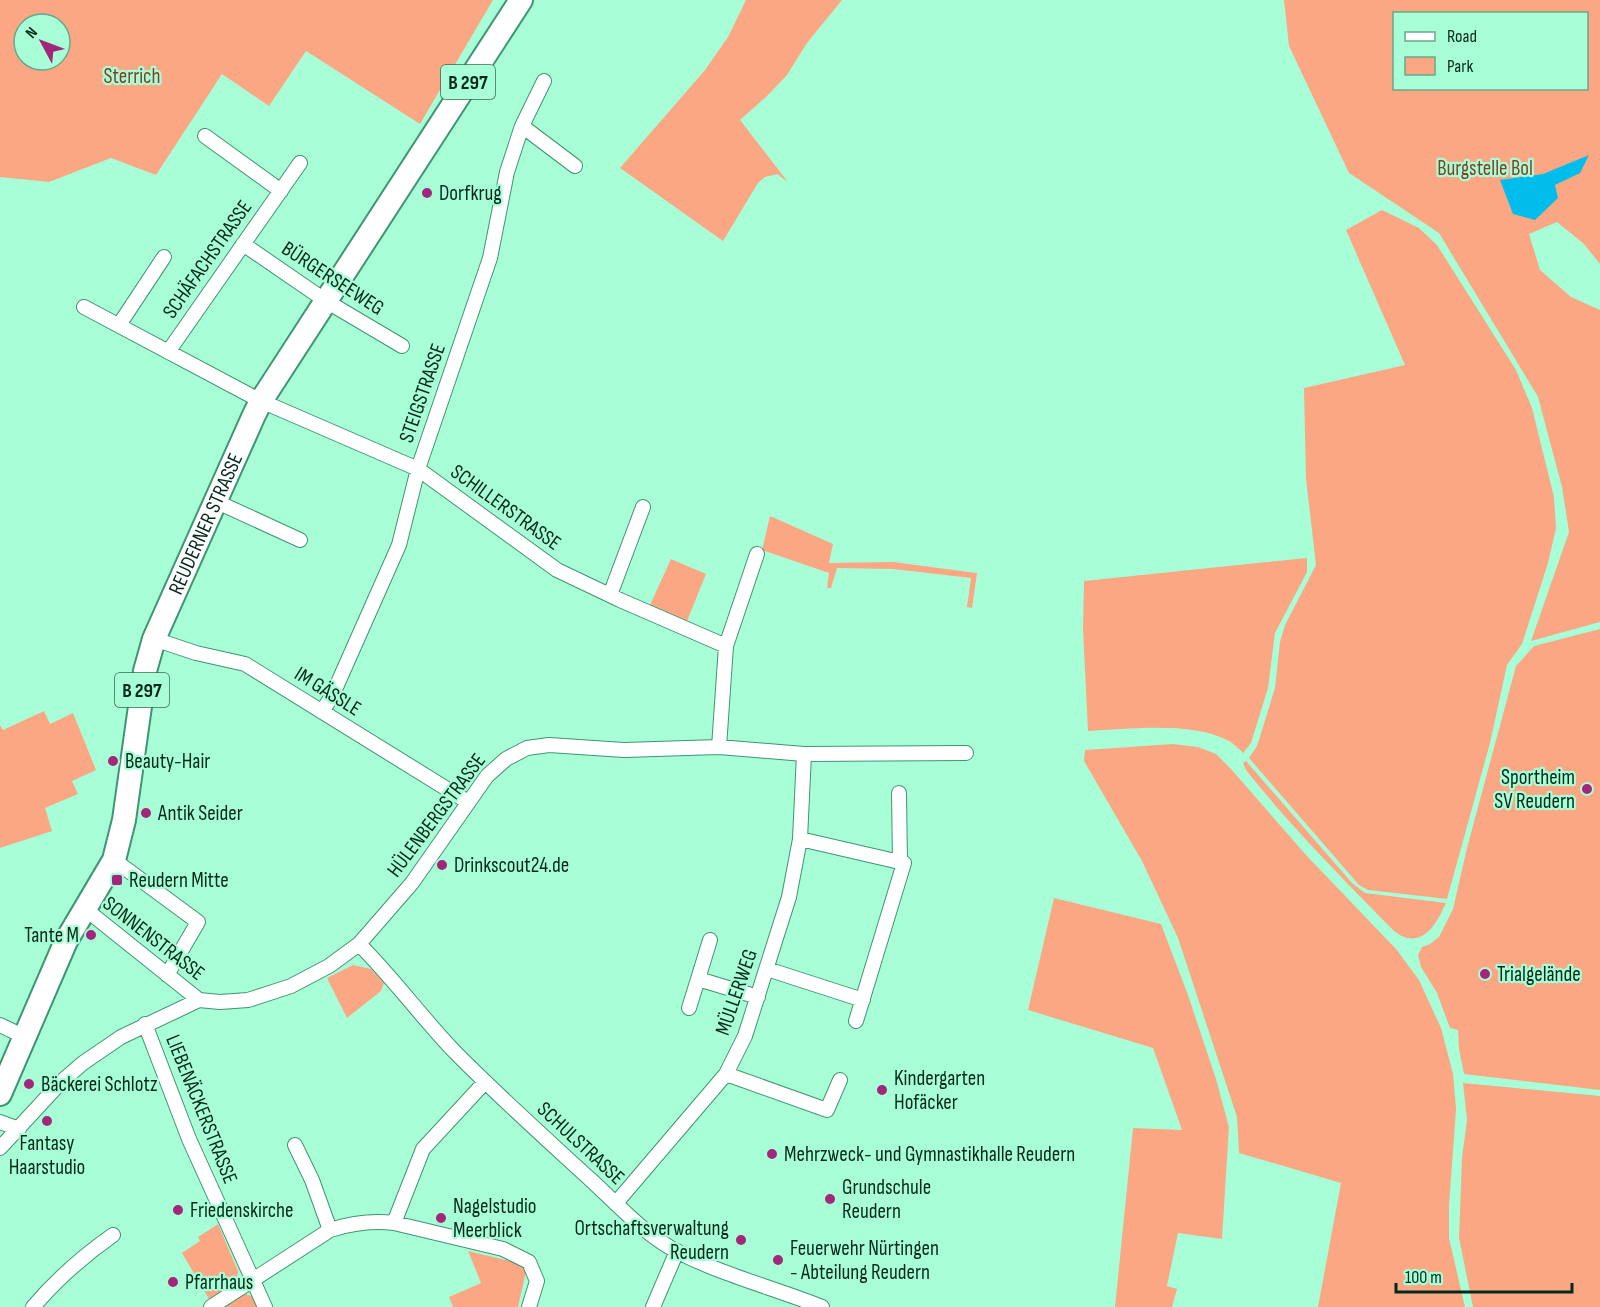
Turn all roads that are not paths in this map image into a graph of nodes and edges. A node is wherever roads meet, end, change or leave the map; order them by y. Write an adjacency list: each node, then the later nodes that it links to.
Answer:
1 (521, 0): 10 (main road, REUDERNER STRASSE / B 297)
2 (544, 81): 3 (street, STEIGSTRASSE)
3 (522, 126): 6 (street); 16 (street, STEIGSTRASSE)
4 (205, 136): 7 (street, SCHÄFACHSTRASSE)
5 (300, 163): 7 (street, SCHÄFACHSTRASSE)
6 (575, 166)
7 (281, 191): 8 (street, SCHÄFACHSTRASSE)
8 (243, 244): 10 (street, BÜRGERSEEWEG); 14 (street, SCHÄFACHSTRASSE)
9 (164, 257): 12 (street)
10 (326, 301): 13 (street, BÜRGERSEEWEG); 15 (main road, REUDERNER STRASSE / B 297)
11 (84, 307): 12 (street, SCHILLERSTRASSE)
12 (119, 325): 14 (street, SCHILLERSTRASSE)
13 (402, 346)
14 (168, 352): 15 (street, SCHILLERSTRASSE)
15 (261, 400): 16 (street, SCHILLERSTRASSE); 17 (main road, REUDERNER STRASSE / B 297)
16 (418, 469): 21 (street, SCHILLERSTRASSE); 24 (street, STEIGSTRASSE)
17 (215, 501): 19 (street); 22 (main road, REUDERNER STRASSE / B 297)
18 (643, 507): 21 (street)
19 (300, 540)
20 (757, 554): 23 (street)
21 (610, 595): 23 (street, SCHILLERSTRASSE)
22 (154, 639): 24 (street, IM GÄSSLE); 31 (main road, REUDERNER STRASSE / B 297)
23 (726, 646): 25 (street)
24 (322, 712): 29 (street, IM GÄSSLE)
25 (719, 747): 27 (street, HÜLENBERGSTRASSE); 29 (street, HÜLENBERGSTRASSE)
26 (966, 753): 27 (street, HÜLENBERGSTRASSE)
27 (804, 754): 30 (street, MÜLLERWEG)
28 (899, 793): 32 (street)
29 (468, 802): 35 (street, HÜLENBERGSTRASSE)
30 (800, 838): 32 (street); 36 (street, MÜLLERWEG)
31 (114, 860): 33 (main road, REUDERNER STRASSE / B 297); 37 (street)
32 (900, 862): 41 (street)
33 (84, 908): 37 (street, SONNENSTRASSE); 46 (main road, REUDERNER STRASSE / B 297)
34 (710, 940): 38 (street)
35 (358, 944): 40 (street, HÜLENBERGSTRASSE); 49 (street, SCHULSTRASSE)
36 (767, 969): 39 (street, MÜLLERWEG); 41 (street)
37 (167, 975): 40 (street, SONNENSTRASSE)
38 (698, 979): 39 (street); 42 (street)
39 (758, 997): 47 (street, MÜLLERWEG)
40 (199, 1000): 44 (street, HÜLENBERGSTRASSE)
41 (863, 1000): 43 (street)
42 (689, 1008)
43 (856, 1021)
44 (145, 1024): 52 (street, HÜLENBERGSTRASSE); 60 (street, LIEBENÄCKERSTRASSE)
45 (0, 1025): 46 (street)
46 (26, 1036): 50 (main road, REUDERNER STRASSE / B 297)
47 (726, 1074): 48 (street); 55 (street, MÜLLERWEG)
48 (840, 1080)
49 (485, 1082): 55 (street, SCHULSTRASSE); 56 (street)
50 (0, 1094)
51 (0, 1122): 52 (street)
52 (19, 1129): 54 (street, HÜLENBERGSTRASSE)
53 (295, 1145): 57 (street)
54 (0, 1148)
55 (616, 1203): 59 (street, SCHULSTRASSE)
56 (394, 1223): 57 (street); 64 (street)
57 (330, 1230): 60 (street)
58 (113, 1235): 61 (street)
59 (677, 1251): 65 (street); 66 (street, SCHULSTRASSE)
60 (253, 1281): 62 (street); 63 (street, LIEBENÄCKERSTRASSE)
61 (33, 1307)
62 (211, 1307)
63 (265, 1307)
64 (529, 1307)
65 (653, 1307)
66 (822, 1307)

